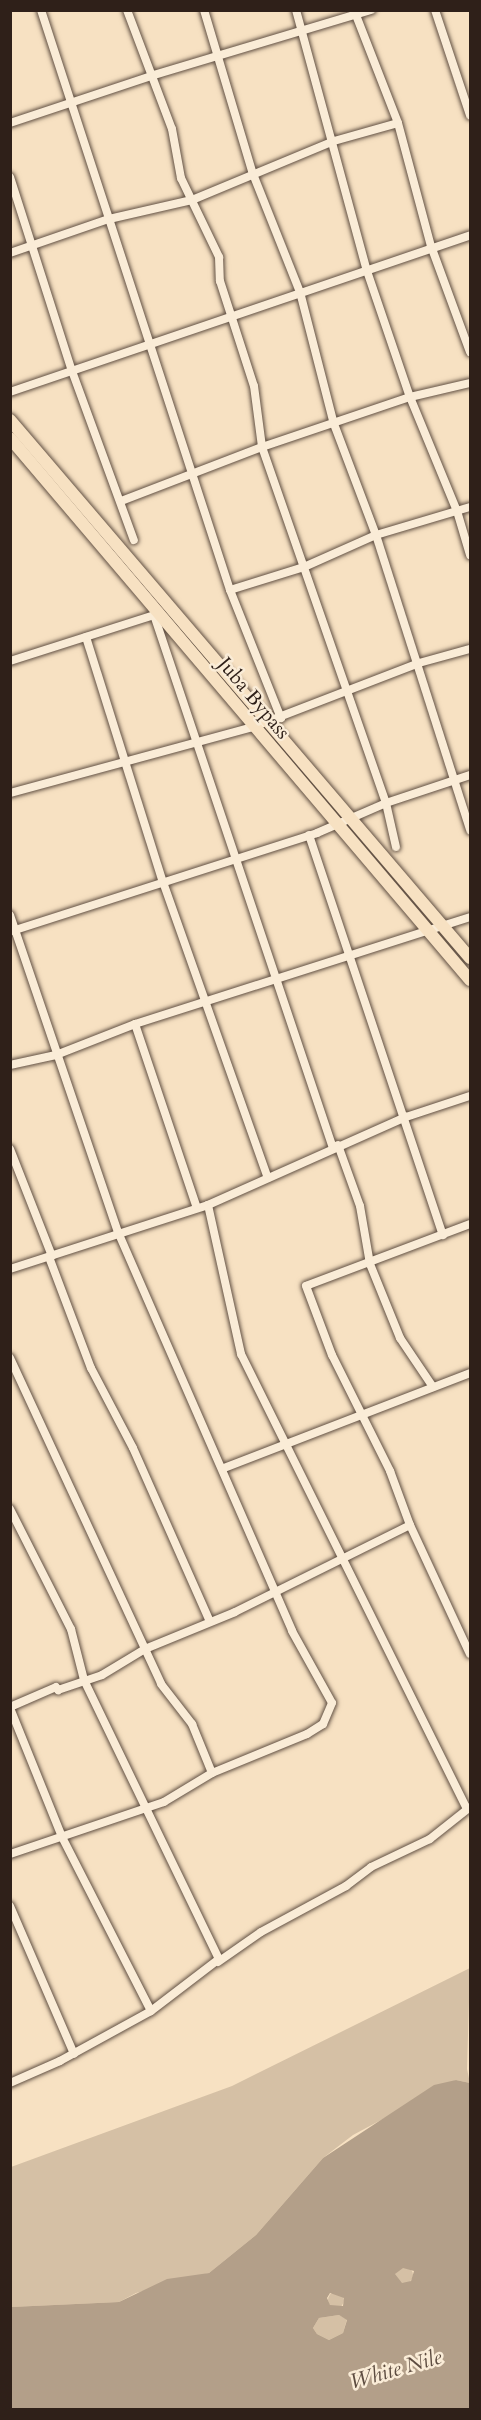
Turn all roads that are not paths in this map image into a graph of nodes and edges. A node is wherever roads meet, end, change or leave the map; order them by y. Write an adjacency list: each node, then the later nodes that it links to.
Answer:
1 (41, 10): 11 (street)
2 (127, 10): 10 (street)
3 (204, 10): 9 (street)
4 (296, 10): 8 (street)
5 (371, 10): 7 (street)
6 (435, 10): 12 (street)
7 (355, 14): 8 (street); 14 (street)
8 (303, 30): 9 (street); 15 (street)
9 (217, 57): 10 (street); 16 (street)
10 (154, 75): 11 (street); 18 (street)
11 (71, 104): 13 (street); 19 (street)
12 (471, 115)
13 (10, 123)
14 (398, 123): 15 (street); 22 (street)
15 (334, 141): 16 (street); 24 (street)
16 (253, 174): 18 (street); 25 (street)
17 (10, 177): 21 (street)
18 (192, 200): 19 (street); 26 (street)
19 (109, 219): 21 (street); 27 (street)
20 (471, 235): 22 (street)
21 (32, 245): 23 (street); 29 (street)
22 (430, 246): 24 (street); 28 (street)
23 (10, 253)
24 (367, 271): 25 (street); 32 (street)
25 (300, 292): 26 (street); 34 (street)
26 (232, 318): 27 (street); 36 (street)
27 (149, 343): 29 (street); 37 (street)
28 (471, 352)
29 (72, 371): 31 (street); 38 (street)
30 (471, 383): 32 (street)
31 (10, 393)
32 (410, 398): 34 (street); 40 (street)
33 (10, 420): 53 (main road, Juba Bypass)
34 (334, 424): 36 (street); 41 (street)
35 (10, 438): 46 (main road, Juba Bypass)
36 (262, 447): 37 (street); 44 (street)
37 (192, 475): 38 (street); 45 (street)
38 (121, 501): 42 (street)
39 (471, 507): 40 (street)
40 (457, 511): 41 (street); 43 (street)
41 (376, 534): 44 (street); 50 (street)
42 (134, 540)
43 (471, 555)
44 (304, 567): 45 (street); 51 (street)
45 (230, 590): 52 (street)
46 (157, 616): 47 (street); 54 (main road, Juba Bypass); 55 (street)
47 (86, 638): 49 (street); 56 (street)
48 (471, 649): 50 (street)
49 (10, 661)
50 (419, 663): 51 (street); 58 (street)
51 (346, 694): 52 (street); 60 (street)
52 (281, 718): 53 (street)
53 (267, 723): 54 (street); 61 (main road, Juba Bypass)
54 (253, 727): 55 (street); 62 (main road, Juba Bypass)
55 (194, 743): 56 (street); 66 (street)
56 (124, 762): 59 (street); 67 (street)
57 (471, 775): 58 (street)
58 (453, 780): 60 (street); 63 (street)
59 (10, 793)
60 (386, 803): 61 (street); 65 (street)
61 (350, 819): 62 (street); 70 (main road, Juba Bypass)
62 (337, 825): 64 (street); 72 (main road, Juba Bypass)
63 (471, 830)
64 (309, 835): 66 (street); 73 (street)
65 (396, 848)
66 (237, 859): 67 (street); 76 (street)
67 (163, 882): 71 (street); 77 (street)
68 (10, 915): 71 (street)
69 (471, 918): 70 (street)
70 (444, 927): 72 (street); 74 (main road, Juba Bypass)
71 (13, 931): 79 (street)
72 (430, 932): 73 (street); 75 (main road, Juba Bypass)
73 (351, 957): 76 (street); 82 (street)
74 (471, 958)
75 (471, 980)
76 (276, 982): 77 (street); 83 (street)
77 (209, 1001): 78 (street); 85 (street)
78 (135, 1024): 79 (street); 87 (street)
79 (56, 1055): 80 (street); 89 (street)
80 (10, 1065)
81 (471, 1096): 82 (street)
82 (406, 1117): 83 (street); 90 (street)
83 (335, 1147): 85 (street); 92 (street)
84 (10, 1149): 91 (street)
85 (268, 1178): 86 (street)
86 (208, 1205): 87 (street); 98 (street)
87 (197, 1208): 89 (street)
88 (471, 1224): 90 (street)
89 (118, 1232): 91 (street); 99 (street)
90 (444, 1235): 92 (street)
91 (51, 1257): 93 (street); 104 (street)
92 (370, 1264): 96 (street); 97 (street)
93 (10, 1269)
94 (10, 1358): 105 (street)
95 (471, 1373): 96 (street)
96 (433, 1387): 97 (street)
97 (362, 1416): 98 (street); 101 (street)
98 (284, 1443): 99 (street); 102 (street)
99 (224, 1468): 103 (street)
100 (10, 1509): 107 (street)
101 (410, 1526): 102 (street); 106 (street)
102 (341, 1562): 103 (street); 111 (street)
103 (275, 1590): 104 (street); 109 (street)
104 (210, 1622): 105 (street)
105 (145, 1648): 107 (street); 109 (street)
106 (471, 1654)
107 (84, 1680): 108 (street); 110 (street)
108 (10, 1707): 112 (street)
109 (212, 1773): 110 (street)
110 (146, 1808): 112 (street); 115 (street)
111 (469, 1808): 115 (street)
112 (62, 1837): 113 (street); 116 (street)
113 (10, 1854)
114 (10, 1906): 117 (street)
115 (218, 1962): 116 (street)
116 (151, 2011): 117 (street)
117 (74, 2054): 118 (street)
118 (10, 2083)

